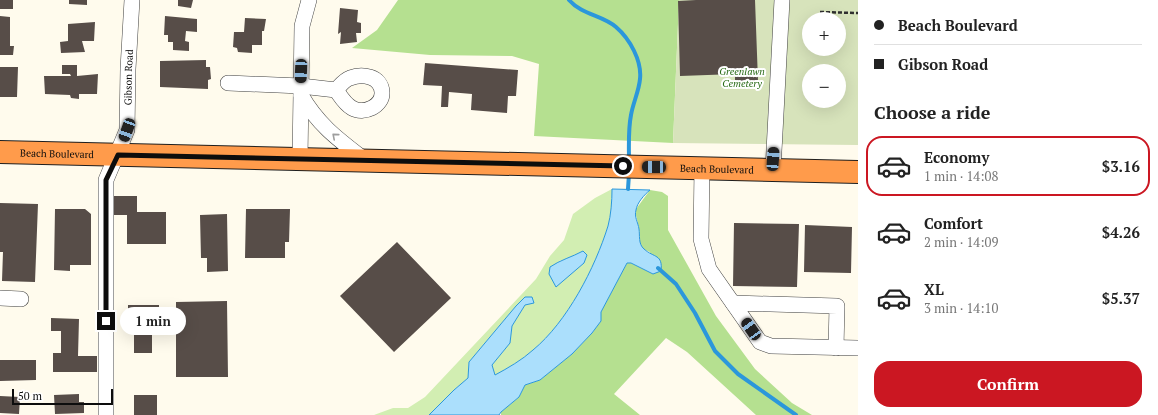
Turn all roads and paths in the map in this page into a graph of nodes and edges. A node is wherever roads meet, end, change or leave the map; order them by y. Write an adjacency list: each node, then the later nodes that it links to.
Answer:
1 (132, 0): 10 (street, Gibson Road)
2 (309, 0): 7 (street)
3 (782, 0): 14 (street)
4 (846, 13): 5 (path)
5 (858, 13)
6 (228, 83): 7 (street)
7 (301, 90): 8 (street); 11 (street); 12 (street, one-way to 7)
8 (336, 90)
9 (0, 152): 10 (highway, Beach Boulevard)
10 (118, 155): 11 (highway, Beach Boulevard); 21 (street, Gibson Road)
11 (300, 159): 12 (highway, Beach Boulevard)
12 (365, 160): 13 (highway, Beach Boulevard)
13 (702, 168): 14 (highway, Beach Boulevard); 18 (street)
14 (773, 170): 15 (highway, Beach Boulevard)
15 (858, 172)
16 (0, 298): 17 (street)
17 (21, 299)
18 (733, 303): 19 (street); 19 (street)
19 (836, 348): 20 (street)
20 (858, 348)
21 (106, 415)

